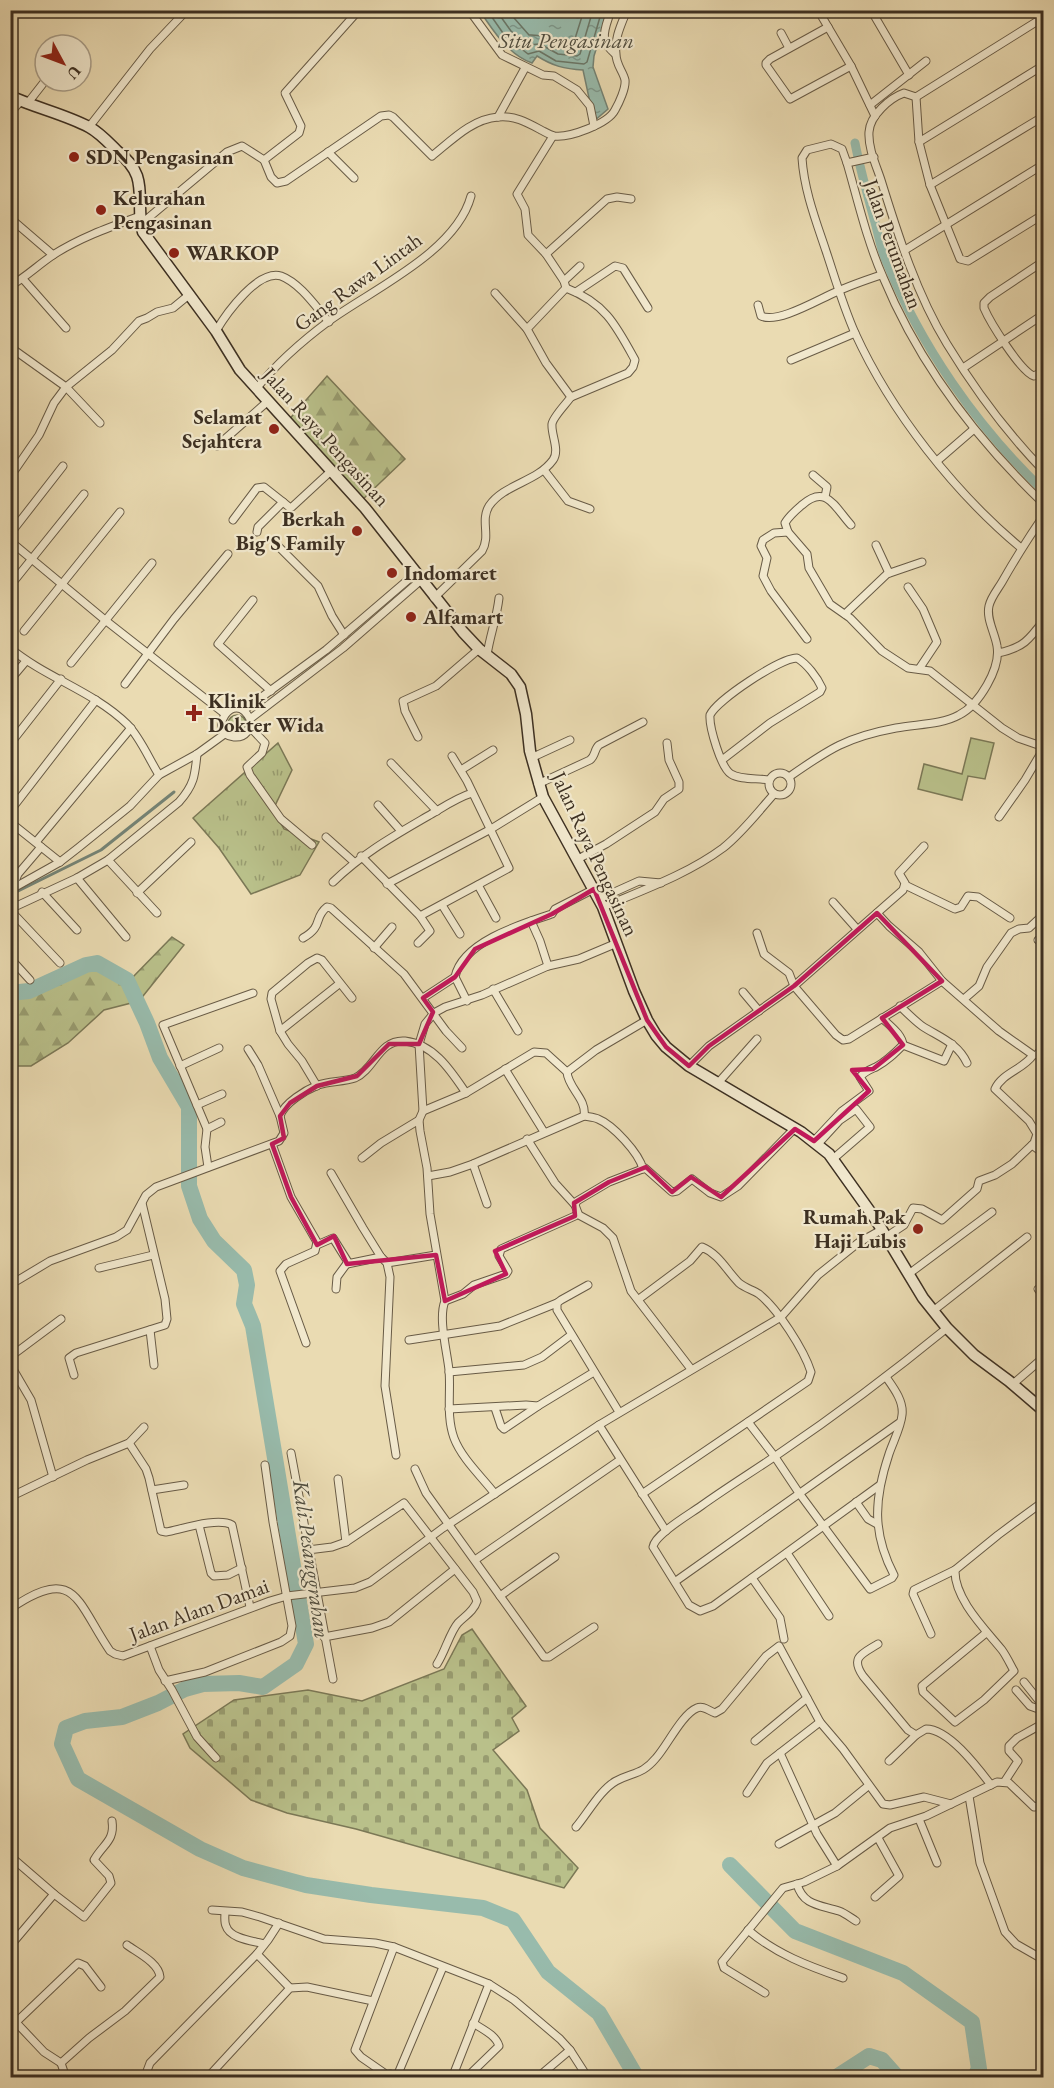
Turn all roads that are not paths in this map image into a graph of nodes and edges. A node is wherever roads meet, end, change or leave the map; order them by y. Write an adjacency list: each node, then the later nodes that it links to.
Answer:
1 (187, 10): 28 (street)
2 (359, 10): 33 (street)
3 (469, 10): 16 (street)
4 (611, 10): 12 (street)
5 (627, 10): 12 (street)
6 (818, 10): 9 (street)
7 (871, 10): 17 (street)
8 (1044, 17): 20 (street)
9 (828, 27): 11 (street); 15 (street)
10 (780, 33): 11 (street)
11 (789, 48): 15 (street)
12 (615, 54): 27 (street)
13 (926, 61): 17 (street)
14 (1044, 65): 30 (street)
15 (851, 66): 22 (street)
16 (525, 68): 26 (street); 27 (street)
17 (909, 75): 22 (street)
18 (34, 93): 21 (street)
19 (10, 96): 21 (main road, Jalan Raya Pengasinan)
20 (916, 97): 24 (street); 30 (street)
21 (24, 103): 23 (street); 28 (main road, Jalan Raya Pengasinan)
22 (870, 105): 24 (street)
23 (10, 114)
24 (875, 116): 32 (street, Jalan Perumahan)
25 (1044, 116): 37 (street)
26 (498, 117): 29 (street); 31 (street)
27 (594, 126): 29 (street)
28 (89, 127): 42 (main road, Jalan Raya Pengasinan)
29 (553, 136): 45 (street)
30 (919, 142): 37 (street)
31 (328, 152): 33 (street); 36 (street)
32 (871, 158): 34 (street); 44 (street, Jalan Perumahan)
33 (264, 160): 42 (street)
34 (849, 163): 49 (street, Jalan Perumahan); 53 (street, Jalan Perumahan)
35 (1044, 164): 43 (street)
36 (354, 178)
37 (930, 185): 43 (street)
38 (471, 196): 60 (street, Gang Rawa Lintah)
39 (631, 199): 45 (street)
40 (1044, 214): 43 (street)
41 (10, 218): 46 (street)
42 (140, 220): 46 (street); 56 (main road, Jalan Raya Pengasinan)
43 (946, 225): 44 (street)
44 (905, 250): 68 (street, Jalan Perumahan)
45 (546, 254): 51 (street)
46 (53, 255): 50 (street)
47 (1044, 261): 65 (street)
48 (580, 266): 51 (street)
49 (881, 275): 53 (street); 75 (street, Jalan Perumahan)
50 (23, 279): 52 (street); 61 (street)
51 (565, 285): 54 (street); 62 (street)
52 (10, 286)
53 (839, 291): 57 (street); 64 (street)
54 (576, 292): 58 (street); 72 (street)
55 (495, 293): 62 (street)
56 (190, 294): 63 (main road, Jalan Raya Pengasinan); 70 (street)
57 (758, 305)
58 (648, 308)
59 (1044, 314): 65 (street)
60 (329, 321): 63 (street); 71 (street, Gang Rawa Lintah)
61 (66, 328)
62 (527, 329): 72 (street)
63 (216, 331): 71 (main road, Jalan Raya Pengasinan)
64 (855, 333): 67 (street); 77 (street)
65 (1002, 340): 68 (street); 69 (street)
66 (10, 347): 70 (street)
67 (792, 360)
68 (963, 368): 81 (street, Jalan Perumahan)
69 (1044, 371)
70 (66, 387): 74 (street); 83 (street)
71 (256, 389): 73 (main road, Jalan Raya Pengasinan)
72 (571, 397): 79 (street)
73 (267, 402): 76 (street); 80 (main road, Jalan Raya Pengasinan)
74 (100, 423)
75 (974, 429): 77 (street); 87 (street, Jalan Perumahan)
76 (217, 446)
77 (937, 461): 99 (street)
78 (63, 466): 95 (street)
79 (544, 470): 88 (street); 109 (street)
80 (331, 471): 86 (street); 105 (main road, Jalan Raya Pengasinan)
81 (1044, 471)
82 (813, 475): 85 (street)
83 (10, 477)
84 (84, 494): 101 (street)
85 (825, 497): 92 (street); 94 (street)
86 (283, 502): 91 (street); 93 (street)
87 (1044, 504)
88 (590, 509)
89 (120, 512): 106 (street)
90 (1044, 516): 99 (street)
91 (233, 520)
92 (851, 525)
93 (257, 532)
94 (788, 532): 112 (street); 117 (street)
95 (10, 534)
96 (10, 541): 101 (street)
97 (277, 545): 116 (street)
98 (876, 545): 104 (street)
99 (1021, 548): 121 (street)
100 (228, 554): 120 (street)
101 (31, 559): 106 (street); 107 (street)
102 (922, 562): 104 (street)
103 (152, 563): 113 (street)
104 (889, 573): 112 (street)
105 (418, 577): 109 (main road, Jalan Raya Pengasinan); 116 (street); 133 (street)
106 (62, 585): 113 (street); 115 (street)
107 (10, 586)
108 (908, 587): 124 (street)
109 (434, 598): 119 (main road, Jalan Raya Pengasinan)
110 (499, 598): 119 (street)
111 (253, 600): 128 (street)
112 (845, 614): 124 (street)
113 (105, 620): 120 (street); 123 (street)
114 (1044, 620): 121 (street)
115 (24, 631)
116 (344, 635): 128 (street)
117 (807, 639)
118 (10, 648): 122 (street)
119 (483, 652): 138 (street); 146 (main road, Jalan Raya Pengasinan)
120 (148, 653): 127 (street); 132 (street)
121 (998, 653): 130 (street)
122 (26, 661): 125 (street); 126 (street)
123 (71, 663)
124 (919, 669): 130 (street)
125 (61, 679): 129 (street); 141 (street)
126 (10, 680)
127 (125, 684)
128 (271, 691): 131 (street)
129 (96, 700): 136 (street); 159 (street)
130 (971, 705): 142 (street); 151 (street)
131 (244, 710): 132 (street); 133 (street)
132 (225, 714): 137 (street)
133 (250, 719): 135 (street)
134 (643, 722): 153 (street)
135 (250, 728): 137 (street); 167 (street)
136 (130, 729): 150 (street); 166 (street)
137 (226, 733): 144 (street)
138 (418, 737)
139 (570, 740): 146 (street)
140 (667, 742): 170 (street)
141 (10, 744)
142 (1044, 748): 160 (street)
143 (493, 750): 149 (street)
144 (197, 754): 150 (street); 171 (street)
145 (453, 756): 149 (street)
146 (531, 758): 153 (main road, Jalan Raya Pengasinan)
147 (722, 760): 147 (street); 152 (street)
148 (391, 763): 158 (street)
149 (461, 770): 154 (street)
150 (159, 775): 172 (street)
151 (789, 777): 152 (street); 155 (street)
152 (769, 780): 155 (street)
153 (538, 784): 156 (main road, Jalan Raya Pengasinan)
154 (472, 793): 158 (street); 162 (street)
155 (774, 794): 182 (street)
156 (543, 797): 162 (street); 170 (main road, Jalan Raya Pengasinan)
157 (378, 805): 163 (street)
158 (437, 811): 163 (street)
159 (10, 812)
160 (999, 817)
161 (10, 822): 166 (street)
162 (491, 829): 176 (street); 177 (street)
163 (401, 831): 169 (street)
164 (326, 837): 173 (street)
165 (191, 842): 181 (street)
166 (38, 844): 172 (street); 179 (street)
167 (312, 846)
168 (924, 846): 178 (street)
169 (361, 856): 173 (street); 176 (street)
170 (578, 859): 182 (main road, Jalan Raya Pengasinan)
171 (108, 860): 174 (street); 181 (street)
172 (60, 862): 179 (street)
173 (354, 862): 175 (street)
174 (77, 878): 180 (street); 198 (street)
175 (333, 882)
176 (387, 885): 189 (street)
177 (478, 885): 184 (street); 190 (street)
178 (905, 885): 187 (street); 191 (street)
179 (11, 889)
180 (42, 892): 185 (street); 195 (street)
181 (137, 893): 186 (street)
182 (599, 898): 192 (street); 201 (main road, Jalan Raya Pengasinan)
183 (833, 902): 194 (street)
184 (442, 905): 189 (street); 197 (street)
185 (10, 909): 204 (street)
186 (157, 913)
187 (877, 913): 194 (street); 208 (street)
188 (1044, 914): 216 (street)
189 (420, 916): 200 (street)
190 (496, 918)
191 (1010, 918)
192 (531, 921): 205 (street); 206 (street)
193 (392, 927): 202 (street)
194 (857, 929): 210 (street)
195 (77, 930)
196 (757, 933): 210 (street)
197 (460, 934)
198 (126, 937)
199 (303, 938): 202 (street)
200 (418, 943)
201 (616, 943): 205 (street); 222 (main road, Jalan Raya Pengasinan)
202 (374, 948): 214 (street)
203 (10, 958): 207 (street)
204 (60, 963)
205 (548, 966): 211 (street)
206 (455, 977): 214 (street); 217 (street)
207 (30, 980)
208 (942, 981): 216 (street); 218 (street)
209 (339, 984): 215 (street); 223 (street); 223 (street)
210 (794, 986): 219 (street); 221 (street)
211 (493, 989): 217 (street); 224 (street)
212 (743, 992): 219 (street)
213 (253, 993): 235 (street)
214 (423, 998): 220 (street)
215 (352, 999)
216 (964, 999): 233 (street)
217 (467, 1001): 220 (street)
218 (900, 1006): 221 (street); 227 (street)
219 (759, 1011): 236 (street)
220 (434, 1013): 226 (street); 232 (street)
221 (882, 1018): 228 (street)
222 (647, 1020): 236 (main road, Jalan Raya Pengasinan); 238 (street)
223 (280, 1031): 240 (street)
224 (518, 1031)
225 (757, 1039): 239 (street)
226 (419, 1044): 240 (street); 241 (street); 244 (street)
227 (952, 1044): 228 (street); 234 (street)
228 (903, 1045): 253 (street)
229 (1044, 1045): 233 (street)
230 (219, 1048): 235 (street)
231 (248, 1048): 245 (street)
232 (462, 1048)
233 (1038, 1056): 255 (street)
234 (967, 1063)
235 (180, 1066): 243 (street)
236 (689, 1066): 239 (main road, Jalan Raya Pengasinan)
237 (505, 1069): 238 (street); 241 (street); 251 (street)
238 (567, 1071): 246 (street)
239 (718, 1083): 250 (main road, Jalan Raya Pengasinan)
240 (316, 1086): 245 (street)
241 (466, 1093): 244 (street)
242 (222, 1094): 243 (street)
243 (197, 1105): 249 (street)
244 (423, 1111): 247 (street)
245 (280, 1116): 254 (street)
246 (584, 1116): 251 (street); 261 (street)
247 (419, 1120): 257 (street); 263 (street)
248 (221, 1122): 249 (street)
249 (207, 1129): 260 (street)
250 (794, 1129): 253 (main road, Jalan Raya Pengasinan); 261 (street)
251 (544, 1132): 252 (street)
252 (527, 1139): 259 (street); 266 (street)
253 (816, 1143): 258 (main road, Jalan Raya Pengasinan); 258 (street)
254 (272, 1144): 260 (street); 271 (street)
255 (1032, 1145): 256 (street); 269 (street, Jalan Alam Damai)
256 (1044, 1154)
257 (362, 1158)
258 (833, 1159): 269 (main road, Jalan Raya Pengasinan)
259 (473, 1164): 263 (street); 265 (street)
260 (208, 1167): 264 (street)
261 (643, 1169): 266 (street)
262 (331, 1173): 274 (street)
263 (428, 1176): 273 (street)
264 (142, 1203): 272 (street); 278 (street)
265 (488, 1204)
266 (575, 1205): 268 (street)
267 (992, 1212): 277 (street)
268 (577, 1214): 283 (street); 284 (street)
269 (883, 1233): 277 (main road, Jalan Raya Pengasinan); 287 (street, Jalan Alam Damai)
270 (1027, 1237): 286 (street)
271 (317, 1245): 275 (street); 294 (street)
272 (153, 1255): 276 (street); 290 (street)
273 (436, 1255): 274 (street); 284 (street)
274 (384, 1260): 275 (street); 316 (street)
275 (347, 1264): 280 (street)
276 (99, 1268)
277 (910, 1273): 286 (main road, Jalan Raya Pengasinan)
278 (10, 1285)
279 (588, 1285): 285 (street)
280 (336, 1289)
281 (1038, 1289): 282 (street)
282 (1044, 1297)
283 (639, 1299): 287 (street); 299 (street)
284 (445, 1301): 291 (street)
285 (557, 1303): 291 (street); 292 (street)
286 (933, 1311): 289 (main road, Jalan Raya Pengasinan)
287 (781, 1317): 299 (street, Jalan Alam Damai); 310 (street)
288 (61, 1319): 295 (street)
289 (946, 1328): 303 (street); 304 (main road, Jalan Raya Pengasinan)
290 (150, 1330): 298 (street); 302 (street)
291 (445, 1335): 293 (street); 300 (street)
292 (572, 1335): 300 (street); 301 (street)
293 (409, 1340)
294 (306, 1344)
295 (10, 1357)
296 (1044, 1357): 304 (street)
297 (10, 1364): 321 (street)
298 (154, 1365)
299 (691, 1369): 309 (street, Jalan Alam Damai)
300 (449, 1371): 307 (street)
301 (594, 1372): 305 (street); 309 (street)
302 (74, 1375)
303 (886, 1377): 311 (street); 317 (street)
304 (1013, 1384): 308 (main road, Jalan Raya Pengasinan)
305 (538, 1406): 306 (street); 306 (street)
306 (495, 1408): 307 (street)
307 (449, 1409): 327 (street)
308 (1044, 1410)
309 (619, 1412): 312 (street, Jalan Alam Damai)
310 (748, 1422): 317 (street); 328 (street)
311 (900, 1423): 324 (street); 326 (street)
312 (599, 1425): 318 (street); 327 (street, Jalan Alam Damai)
313 (144, 1427): 314 (street)
314 (129, 1443): 321 (street); 325 (street)
315 (291, 1453): 339 (street)
316 (396, 1455)
317 (775, 1456): 326 (street); 336 (street)
318 (620, 1460): 328 (street); 342 (street)
319 (265, 1465): 349 (street)
320 (415, 1469): 334 (street)
321 (53, 1477): 329 (street)
322 (338, 1479): 338 (street)
323 (184, 1485): 325 (street)
324 (880, 1485): 331 (street); 332 (street)
325 (152, 1490): 333 (street)
326 (799, 1493): 335 (street); 347 (street)
327 (495, 1494): 334 (street, Jalan Alam Damai)
328 (642, 1494): 336 (street)
329 (10, 1497)
330 (1044, 1501): 345 (street)
331 (856, 1502): 332 (street); 335 (street)
332 (877, 1524): 335 (street)
333 (199, 1525): 343 (street); 343 (street)
334 (446, 1526): 337 (street, Jalan Alam Damai); 342 (street)
335 (824, 1526): 340 (street)
336 (666, 1531): 347 (street)
337 (434, 1535): 338 (street); 344 (street); 348 (street, Jalan Alam Damai)
338 (346, 1542): 339 (street)
339 (309, 1550): 348 (street)
340 (787, 1553): 346 (street); 353 (street)
341 (555, 1557): 350 (street)
342 (475, 1560): 350 (street)
343 (242, 1568): 351 (street)
344 (454, 1569): 357 (street); 361 (street)
345 (955, 1570): 355 (street); 356 (street)
346 (752, 1578): 347 (street); 358 (street)
347 (676, 1581)
348 (313, 1594): 349 (street, Jalan Alam Damai); 357 (street)
349 (291, 1595): 351 (street, Jalan Alam Damai); 363 (street)
350 (500, 1596): 354 (street)
351 (250, 1607): 360 (street, Jalan Alam Damai)
352 (10, 1609): 360 (street, Jalan Alam Damai)
353 (829, 1616)
354 (594, 1627)
355 (986, 1633): 355 (street)
356 (931, 1634)
357 (324, 1636): 362 (street)
358 (784, 1639)
359 (878, 1644): 371 (street)
360 (150, 1646): 363 (street)
361 (437, 1664)
362 (333, 1679)
363 (165, 1681): 374 (street)
364 (1024, 1682): 367 (street)
365 (1016, 1690): 368 (street)
366 (807, 1698): 369 (street); 372 (street); 386 (street)
367 (1044, 1707)
368 (1044, 1711)
369 (820, 1722): 373 (street); 378 (street)
370 (1044, 1723): 376 (street)
371 (916, 1735): 375 (street); 377 (street)
372 (755, 1741)
373 (780, 1753): 379 (street); 385 (street)
374 (216, 1758)
375 (889, 1761)
376 (1005, 1781): 377 (street); 382 (street)
377 (991, 1785): 380 (street)
378 (868, 1786): 381 (street); 385 (street)
379 (747, 1793)
380 (969, 1796): 381 (street); 405 (street)
381 (951, 1804): 383 (street)
382 (1044, 1804)
383 (919, 1819): 387 (street); 390 (street)
384 (112, 1821): 393 (street)
385 (813, 1826): 388 (street); 391 (street)
386 (576, 1827)
387 (878, 1838): 391 (street); 394 (street)
388 (779, 1844)
389 (10, 1856): 393 (street)
390 (938, 1863)
391 (837, 1866): 392 (street)
392 (797, 1884): 397 (street); 399 (street)
393 (54, 1894): 402 (street)
394 (875, 1897)
395 (212, 1910): 396 (street)
396 (225, 1912): 398 (street); 400 (street)
397 (856, 1921)
398 (279, 1923): 400 (street); 403 (street)
399 (748, 1930): 407 (street); 411 (street)
400 (264, 1944): 404 (street)
401 (127, 1945): 417 (street)
402 (10, 1946)
403 (394, 1947): 406 (street); 412 (street)
404 (257, 1954): 410 (street); 422 (street)
405 (1044, 1960)
406 (443, 1967): 408 (street); 420 (street)
407 (843, 1978)
408 (489, 1984): 414 (street); 416 (street)
409 (101, 1987): 415 (street)
410 (290, 1988): 412 (street); 423 (street)
411 (765, 1993)
412 (373, 2001): 419 (street)
413 (10, 2016): 415 (street)
414 (473, 2024): 424 (street); 425 (street)
415 (14, 2026): 417 (street)
416 (570, 2050): 426 (street); 427 (street)
417 (61, 2063): 421 (street)
418 (1044, 2072): 428 (street)
419 (383, 2076): 420 (street)
420 (398, 2077)
421 (66, 2078)
422 (150, 2078)
423 (207, 2078)
424 (452, 2078)
425 (466, 2078)
426 (537, 2078)
427 (588, 2078)
428 (1036, 2078)

